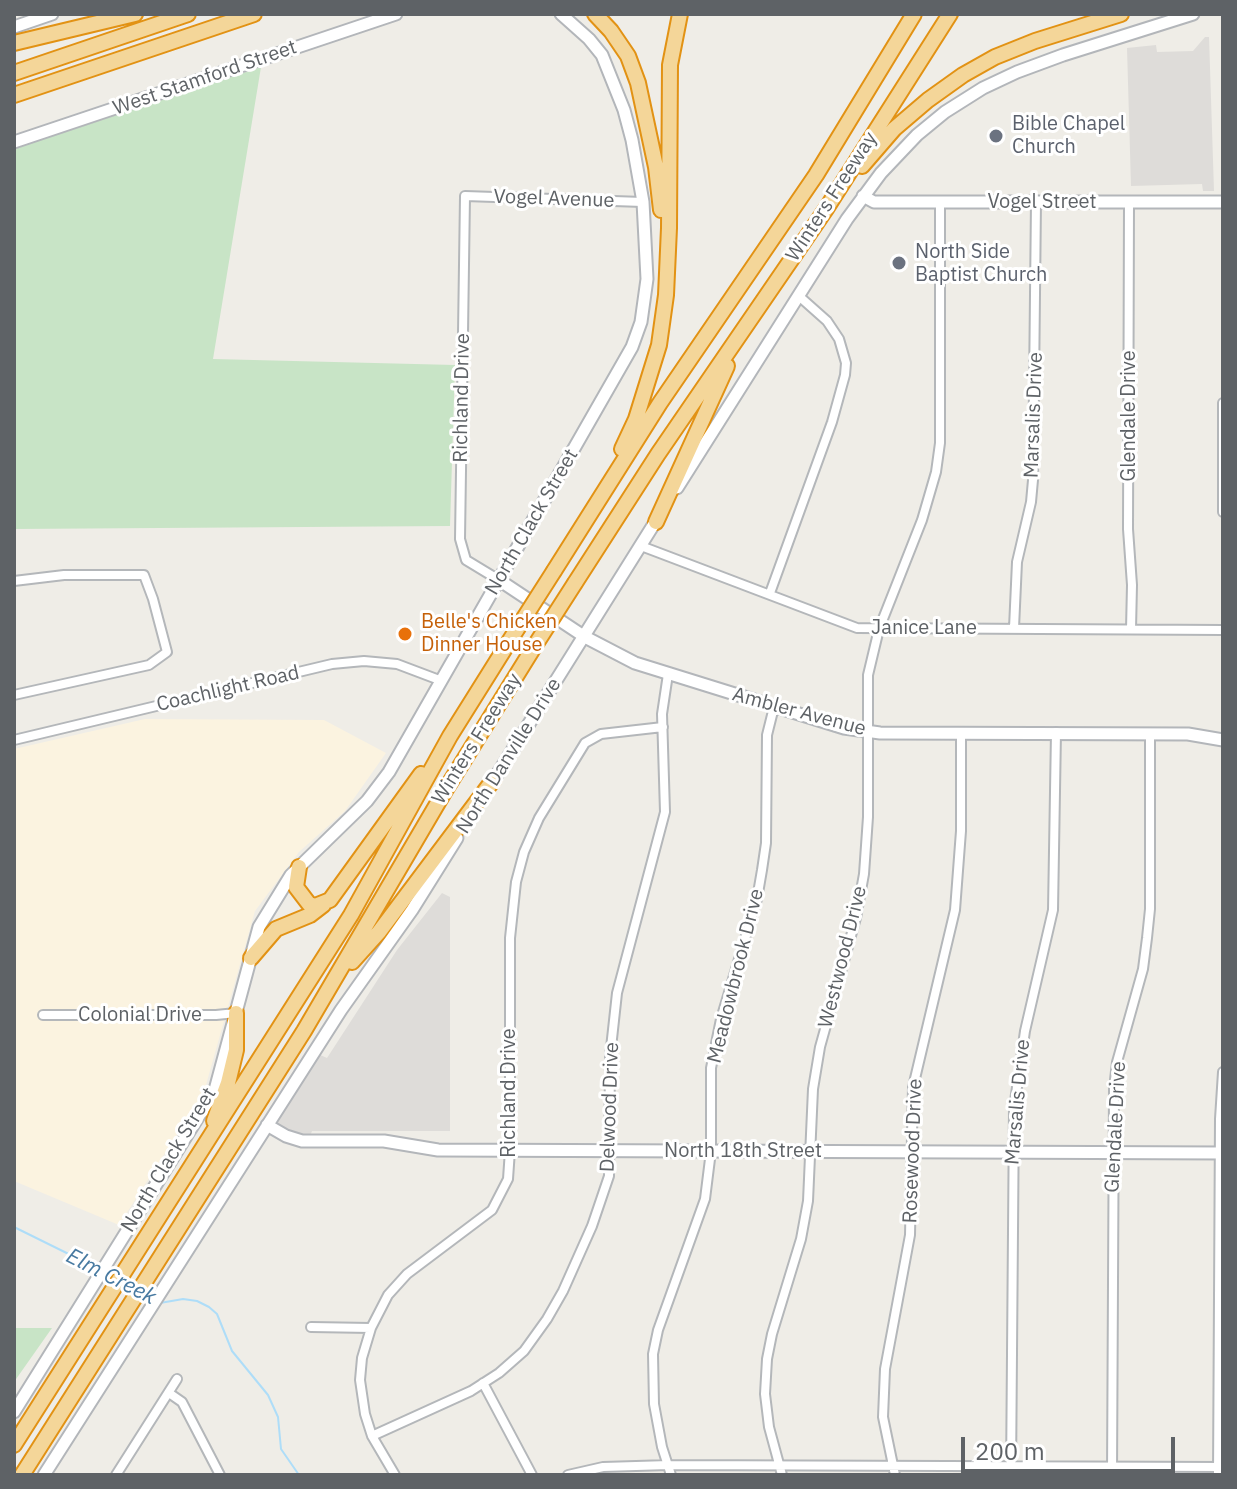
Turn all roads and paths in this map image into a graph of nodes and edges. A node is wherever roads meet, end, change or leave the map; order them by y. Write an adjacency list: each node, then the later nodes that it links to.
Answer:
1 (52, 14): 13 (main road)
2 (135, 14): 14 (highway)
3 (188, 14): 15 (highway)
4 (254, 14): 16 (highway)
5 (396, 14): 17 (main road, West Stamford Street)
6 (561, 14): 21 (main road, North Clack Street)
7 (595, 14): 26 (highway)
8 (680, 14): 26 (highway)
9 (914, 14): 32 (highway, Winters Freeway)
10 (950, 14): 25 (highway, Winters Freeway)
11 (1121, 14): 25 (highway)
12 (1193, 14): 19 (main road, North Danville Drive)
13 (14, 27)
14 (14, 43)
15 (14, 73)
16 (14, 95)
17 (14, 142)
18 (465, 196): 21 (street, Vogel Avenue); 35 (street, Richland Drive)
19 (863, 196): 22 (main road, Vogel Street); 27 (main road, North Danville Drive)
20 (1036, 201): 22 (main road, Vogel Street); 24 (main road, Vogel Street); 38 (street, Marsalis Drive)
21 (643, 202): 35 (main road, North Clack Street)
22 (940, 202): 39 (street, Westwood Drive)
23 (1223, 202): 24 (main road, Vogel Street)
24 (1129, 203): 40 (street, Glendale Drive)
25 (826, 209): 28 (highway, Winters Freeway)
26 (666, 295): 32 (highway)
27 (800, 297): 33 (main road, North Danville Drive); 37 (street)
28 (755, 313): 33 (highway); 59 (highway, Winters Freeway, bridge)
29 (1223, 403): 30 (street)
30 (1223, 482): 31 (street)
31 (1223, 512)
32 (586, 519): 52 (highway, Winters Freeway, bridge)
33 (656, 522): 34 (main road, North Danville Drive)
34 (641, 546): 37 (street, Janice Lane); 42 (main road, North Danville Drive)
35 (499, 580): 42 (main road, Ambler Avenue); 44 (main road, North Clack Street)
36 (14, 581): 45 (street)
37 (770, 593): 39 (street, Janice Lane)
38 (1014, 628): 39 (street, Janice Lane); 40 (street, Janice Lane)
39 (879, 629): 48 (street, Westwood Drive)
40 (1131, 629): 41 (street, Janice Lane)
41 (1223, 630)
42 (585, 637): 43 (main road, Ambler Avenue); 55 (main road, North Danville Drive)
43 (668, 674): 46 (main road, Ambler Avenue); 47 (street, Delwood Drive)
44 (442, 681): 53 (street, Coachlight Road); 56 (main road, North Clack Street)
45 (14, 695)
46 (774, 707): 48 (main road, Ambler Avenue); 66 (street, Meadowbrook Drive)
47 (663, 727): 64 (street, Richland Drive); 65 (street, Delwood Drive)
48 (867, 732): 50 (main road, Ambler Avenue); 67 (street, Westwood Drive)
49 (1056, 732): 50 (main road, Ambler Avenue); 51 (main road, Ambler Avenue); 69 (street, Marsalis Drive)
50 (961, 733): 68 (street, Rosewood Drive)
51 (1150, 734): 54 (main road, Ambler Avenue); 70 (street, Glendale Drive)
52 (450, 736): 57 (highway); 72 (highway, Winters Freeway)
53 (14, 740)
54 (1223, 740)
55 (494, 779): 59 (highway); 63 (main road, North Danville Drive)
56 (299, 867): 57 (highway); 58 (main road, North Clack Street)
57 (330, 900): 58 (highway)
58 (251, 958): 60 (main road, North Clack Street)
59 (331, 986): 87 (highway, Winters Freeway)
60 (236, 1013): 61 (street, Colonial Drive); 72 (highway); 78 (main road, North Clack Street)
61 (43, 1015)
62 (1223, 1072): 71 (street)
63 (267, 1125): 64 (main road, North 18th Street); 88 (main road, North Danville Drive)
64 (510, 1150): 65 (main road, North 18th Street); 74 (street, Richland Drive)
65 (610, 1151): 66 (main road, North 18th Street); 76 (street, Delwood Drive)
66 (711, 1151): 67 (main road, North 18th Street); 81 (street, Meadowbrook Drive)
67 (811, 1151): 68 (main road, North 18th Street); 82 (street, Westwood Drive)
68 (912, 1151): 69 (main road, North 18th Street); 84 (street, Rosewood Drive)
69 (1012, 1152): 70 (main road, North 18th Street); 85 (street, Marsalis Drive)
70 (1113, 1152): 71 (main road, North 18th Street); 86 (street, Glendale Drive)
71 (1221, 1153): 83 (street)
72 (193, 1163): 80 (highway, Winters Freeway)
73 (311, 1327): 74 (street)
74 (371, 1328): 79 (street, Richland Drive)
75 (177, 1379): 77 (street)
76 (483, 1383): 79 (street, Delwood Drive); 92 (street)
77 (169, 1393): 89 (street); 90 (street)
78 (14, 1412)
79 (372, 1436): 91 (street, Richland Drive)
80 (14, 1445)
81 (669, 1465): 82 (street); 93 (street); 94 (street, Meadowbrook Drive)
82 (781, 1470): 84 (street)
83 (1219, 1470): 86 (street)
84 (894, 1471): 85 (street)
85 (1011, 1471): 86 (street)
86 (1112, 1471)
87 (22, 1475)
88 (44, 1475)
89 (116, 1475)
90 (220, 1475)
91 (395, 1475)
92 (532, 1475)
93 (568, 1475)
94 (671, 1475)

